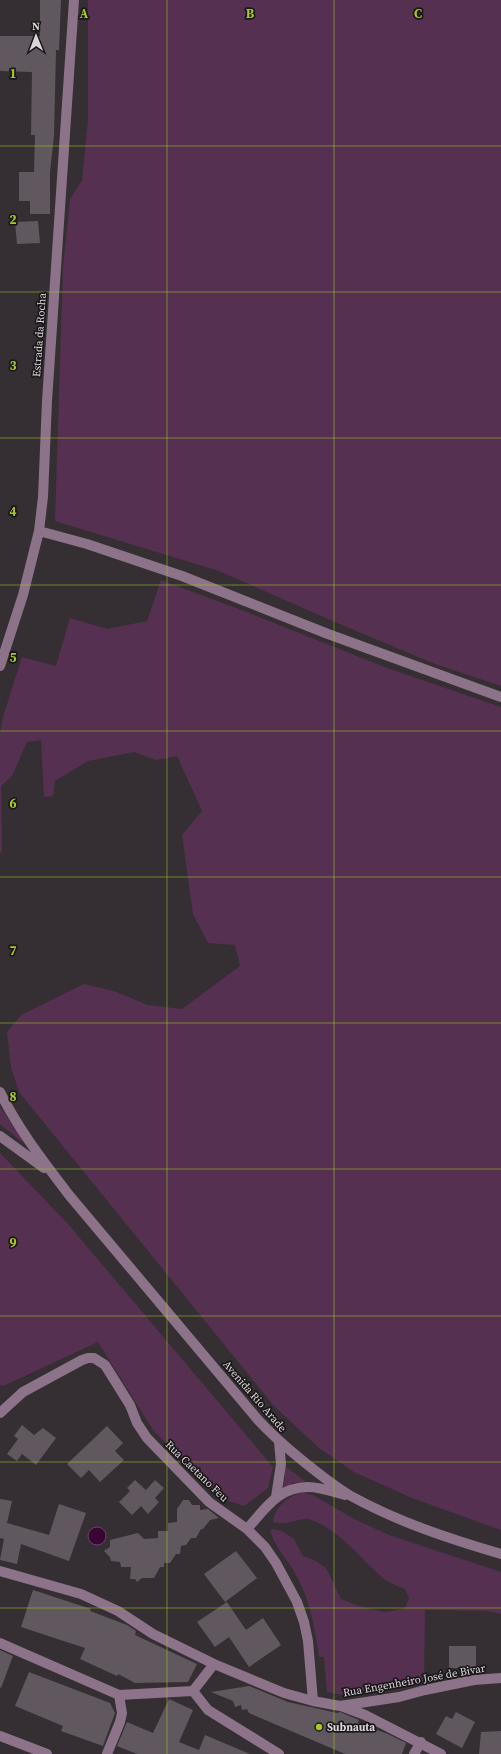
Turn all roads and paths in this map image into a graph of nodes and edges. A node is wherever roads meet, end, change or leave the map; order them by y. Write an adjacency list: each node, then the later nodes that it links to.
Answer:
1 (74, 0): 2 (street, Estrada da Rocha)
2 (39, 531): 3 (street, Estrada da Rocha); 4 (street)
3 (0, 666)
4 (501, 697)
5 (0, 1092): 7 (street)
6 (0, 1136): 7 (street)
7 (52, 1174): 9 (street, Avenida Rio Arade)
8 (0, 1413): 12 (street, Rua Caetano Feu)
9 (279, 1442): 10 (street, Avenida Rio Arade); 11 (street)
10 (349, 1496): 11 (street); 13 (street, Avenida Rio Arade)
11 (276, 1497): 12 (street)
12 (247, 1530): 20 (street, Rua Caetano Feu)
13 (501, 1554)
14 (0, 1571): 16 (street, Rua Engenheiro José de Bivar)
15 (0, 1643): 19 (street)
16 (214, 1664): 18 (street); 20 (street, Rua Engenheiro José de Bivar)
17 (501, 1678): 21 (street, Rua Engenheiro José de Bivar)
18 (193, 1692): 19 (street); 26 (street)
19 (119, 1695): 25 (street)
20 (313, 1701): 21 (street, Rua Engenheiro José de Bivar)
21 (340, 1706): 23 (street)
22 (0, 1736): 24 (street)
23 (421, 1742): 27 (street); 28 (street)
24 (47, 1754)
25 (107, 1754)
26 (279, 1754)
27 (414, 1754)
28 (441, 1754)

